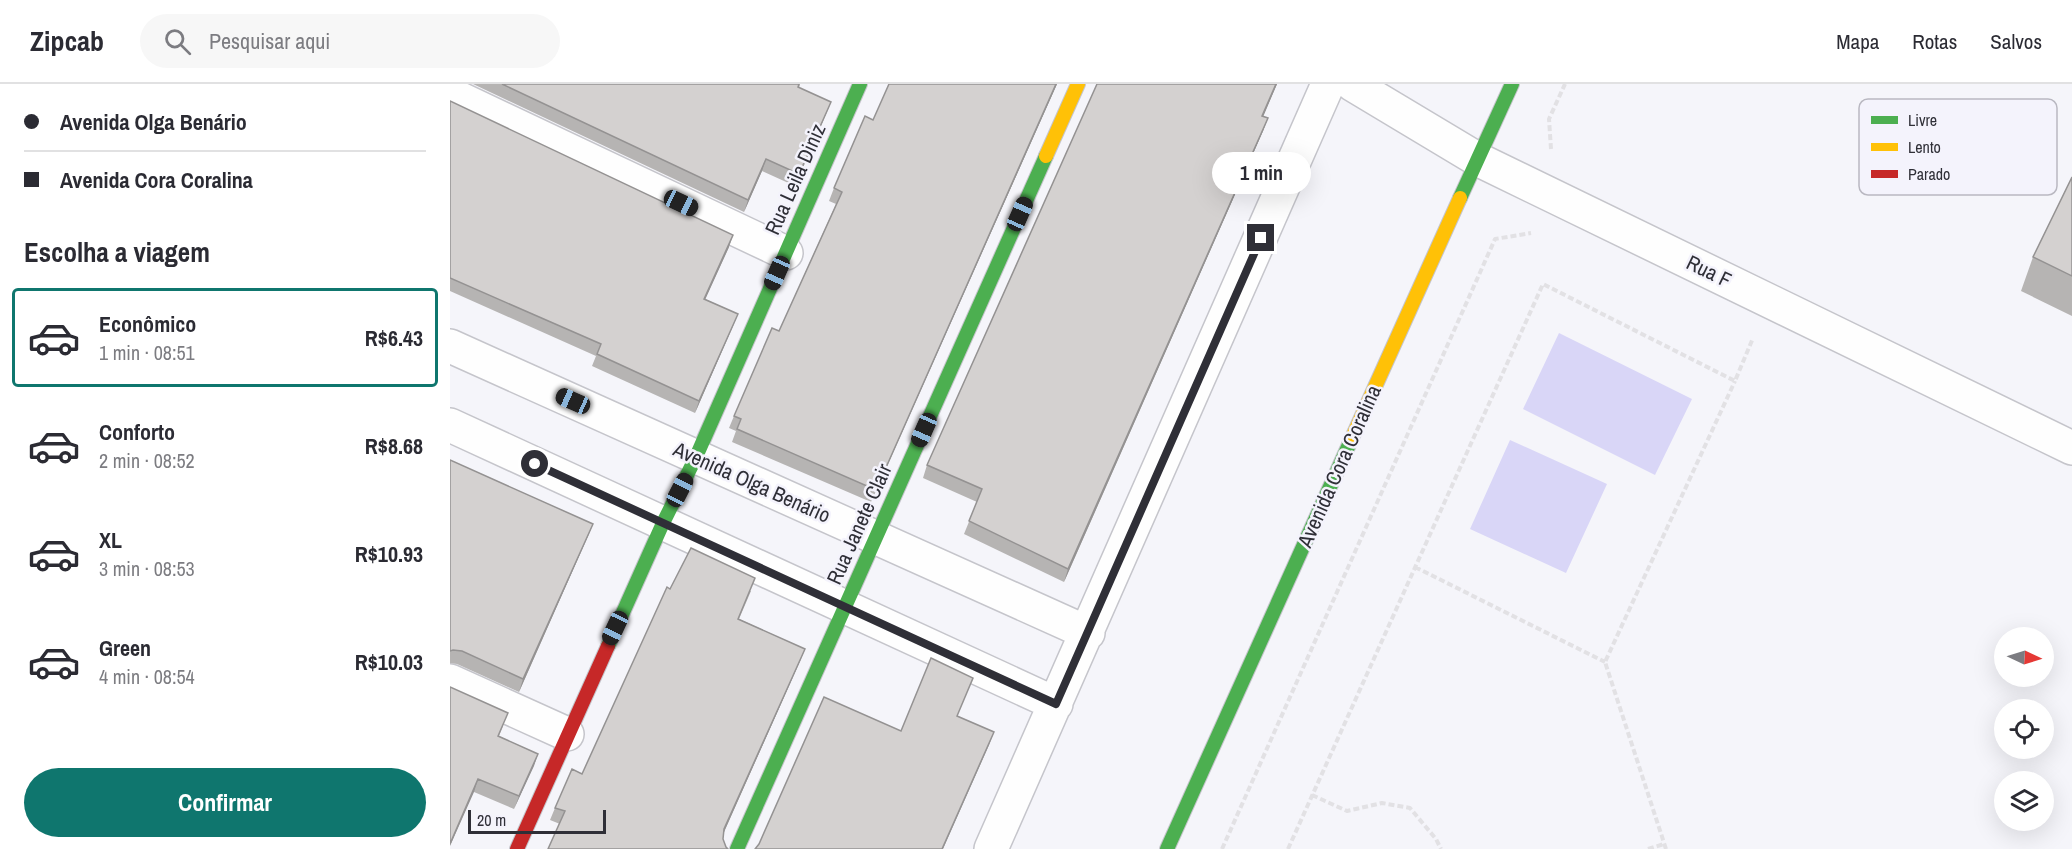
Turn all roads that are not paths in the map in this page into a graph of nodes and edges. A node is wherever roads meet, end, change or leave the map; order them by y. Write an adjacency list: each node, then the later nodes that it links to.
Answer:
1 (860, 84): 8 (street, Rua Leila Diniz)
2 (1078, 84): 14 (street, Rua Janete Clair)
3 (1328, 84): 16 (street)
4 (1352, 84): 7 (street, Rua F)
5 (1512, 84): 7 (street, Avenida Cora Coralina)
6 (450, 94): 8 (street)
7 (1477, 159): 11 (street, Rua F); 23 (street, Avenida Cora Coralina)
8 (786, 253): 12 (street, Rua Leila Diniz)
9 (450, 346): 12 (street, Avenida Olga Benário)
10 (450, 425): 13 (street)
11 (2072, 447)
12 (696, 457): 13 (street, Rua Leila Diniz); 14 (street, Avenida Olga Benário)
13 (663, 523): 15 (street); 19 (street, Rua Leila Diniz)
14 (876, 538): 15 (street, Rua Janete Clair); 16 (street, Avenida Olga Benário)
15 (845, 607): 18 (street); 21 (street, Rua Janete Clair)
16 (1088, 633): 18 (street)
17 (450, 681): 19 (street)
18 (1056, 704): 22 (street)
19 (567, 734): 20 (street, Rua Leila Diniz)
20 (517, 849)
21 (737, 849)
22 (991, 849)
23 (1167, 849)

